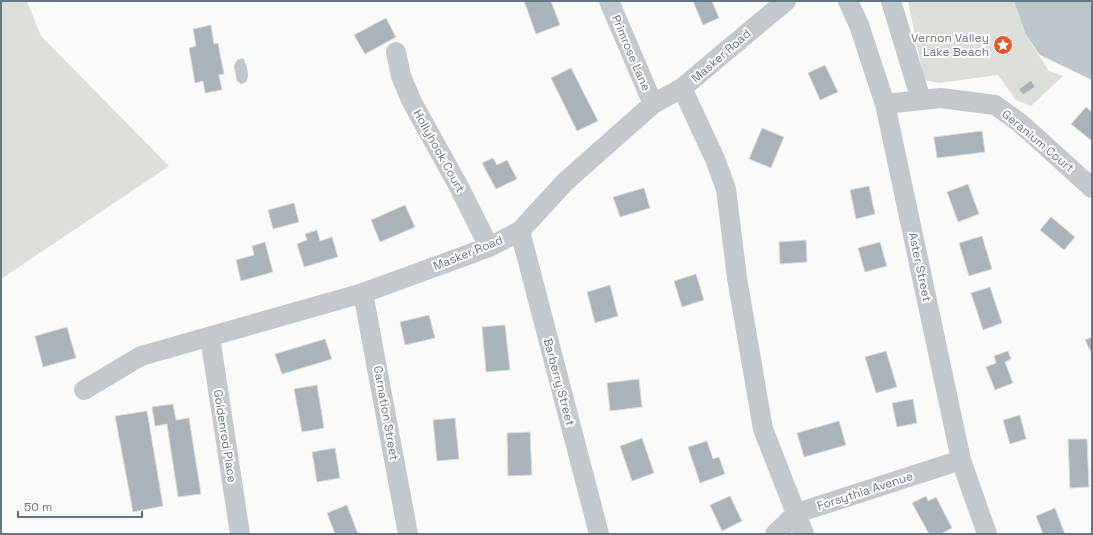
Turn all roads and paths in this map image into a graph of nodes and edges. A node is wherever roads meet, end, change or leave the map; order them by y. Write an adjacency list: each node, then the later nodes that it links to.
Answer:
1 (609, 1): 8 (street, Primrose Lane)
2 (786, 1): 6 (street, Masker Road)
3 (848, 1): 9 (street, Aster Street)
4 (891, 1): 7 (street)
5 (396, 52): 12 (street, Hollyhock Court)
6 (682, 88): 8 (street, Masker Road); 17 (street)
7 (921, 100): 9 (street, Geranium Court); 10 (street, Geranium Court)
8 (652, 104): 11 (street, Masker Road)
9 (885, 104): 16 (street, Aster Street)
10 (1092, 188)
11 (520, 231): 12 (street, Masker Road); 20 (street, Barberry Street)
12 (489, 247): 13 (street, Masker Road)
13 (363, 293): 14 (street, Masker Road); 19 (street, Carnation Street)
14 (210, 337): 15 (street, Masker Road); 18 (street, Goldenrod Place)
15 (84, 390)
16 (961, 460): 17 (street, Forsythia Avenue); 23 (street, Aster Street)
17 (798, 513): 21 (street, Forsythia Avenue); 22 (street)
18 (240, 534)
19 (408, 534)
20 (599, 534)
21 (775, 534)
22 (804, 534)
23 (987, 534)

